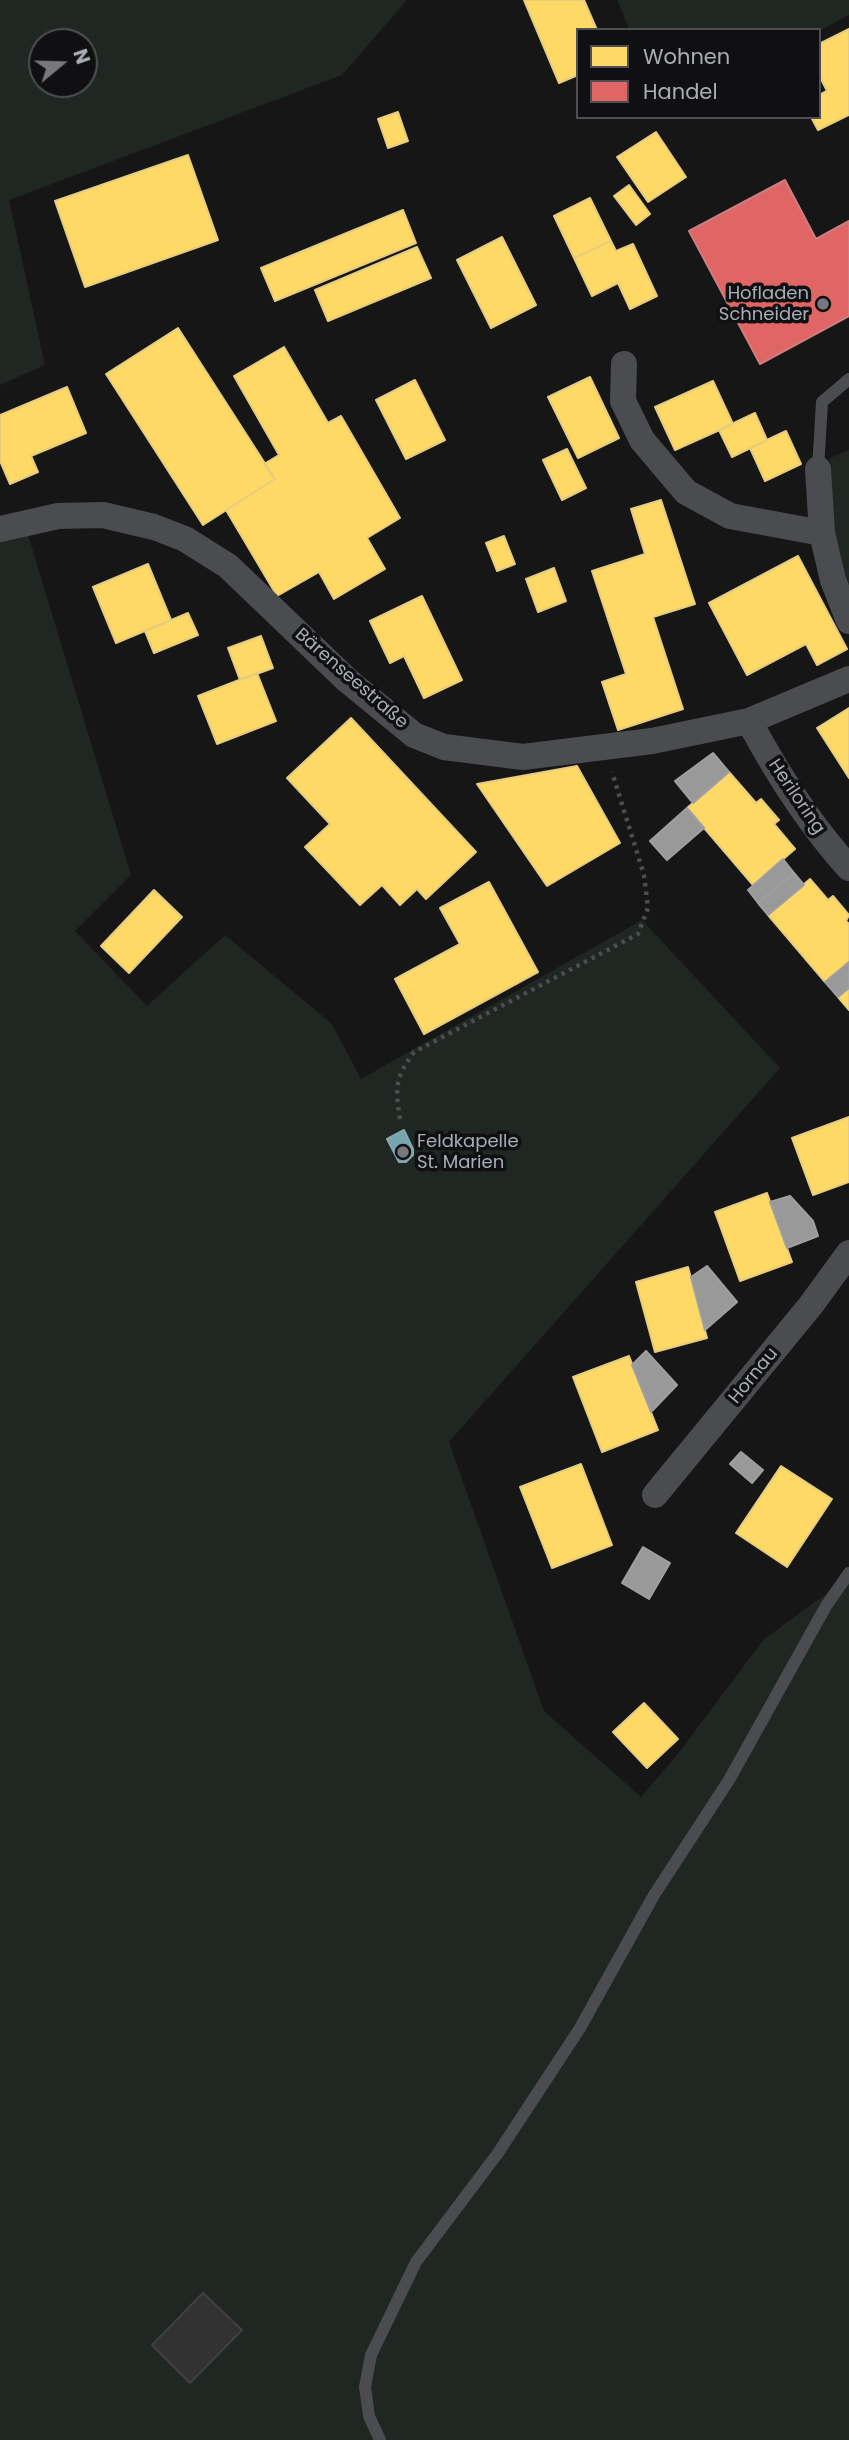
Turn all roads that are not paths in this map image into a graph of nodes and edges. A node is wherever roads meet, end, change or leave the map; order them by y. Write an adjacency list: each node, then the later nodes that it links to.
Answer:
1 (624, 363): 5 (street)
2 (849, 379): 3 (lane)
3 (818, 470): 5 (street)
4 (0, 529): 8 (street, Bärenseestraße)
5 (822, 533): 6 (street)
6 (849, 621)
7 (849, 679): 8 (street, Bärenseestraße)
8 (749, 721): 9 (street, Heriloring)
9 (849, 868)
10 (849, 1253): 11 (street, Hornau)
11 (655, 1495)
12 (849, 1573): 13 (lane)
13 (380, 2440)

